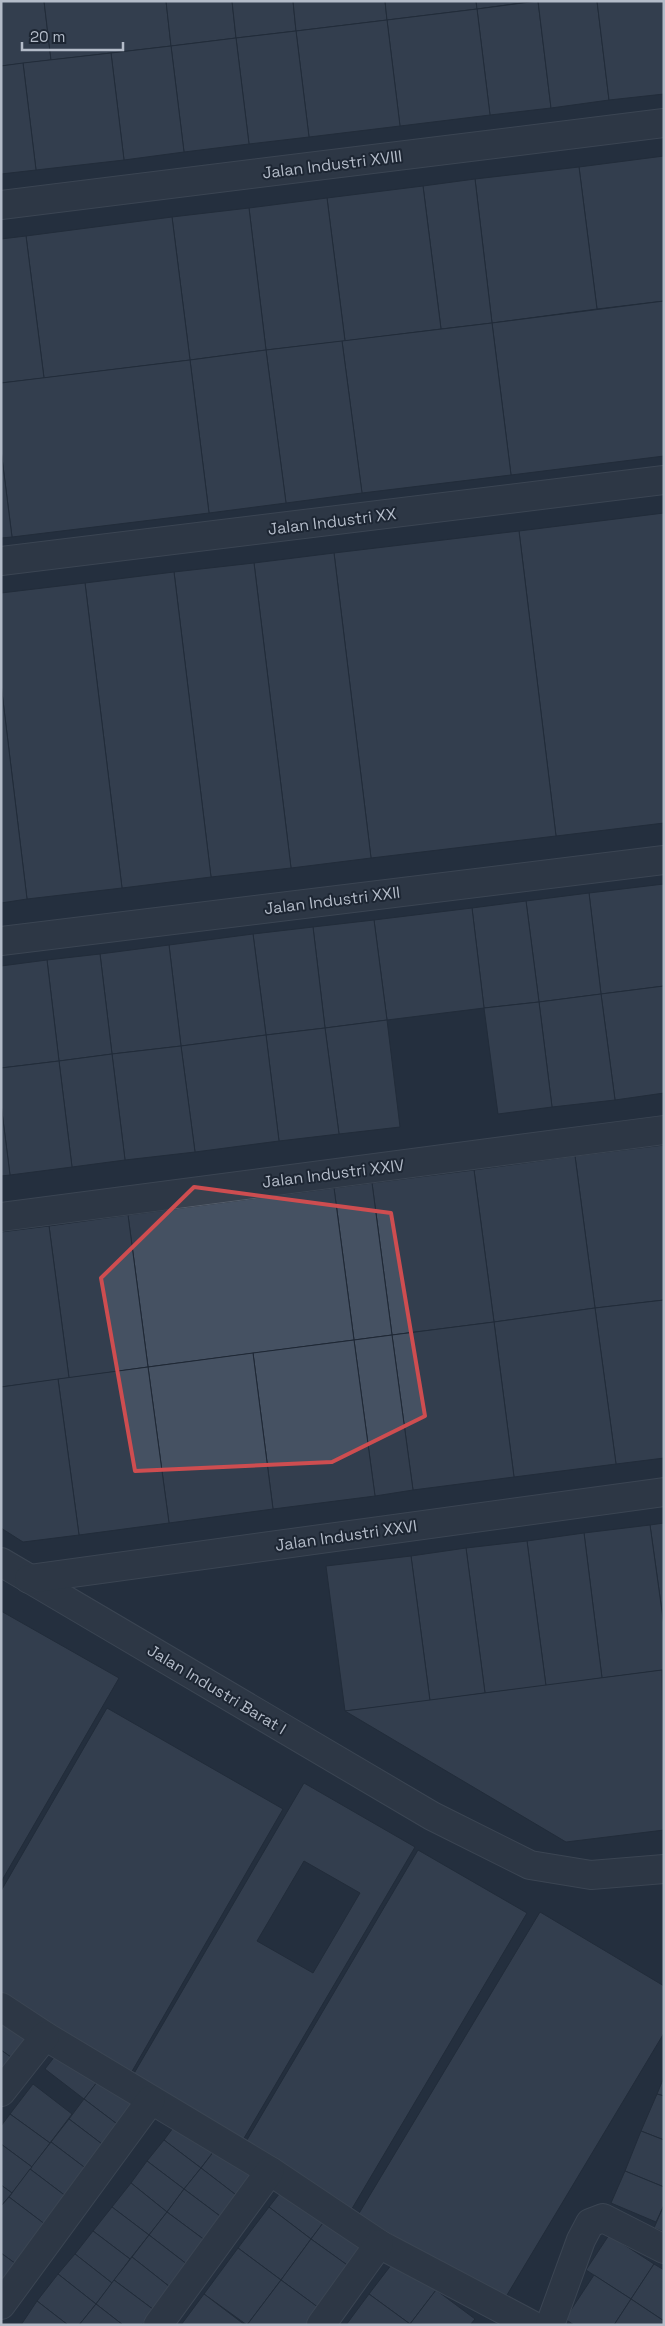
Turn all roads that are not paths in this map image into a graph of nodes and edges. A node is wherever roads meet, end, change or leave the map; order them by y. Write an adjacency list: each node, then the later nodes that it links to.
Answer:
1 (664, 123): 2 (street, Jalan Industri XVIII)
2 (1, 205)
3 (664, 480): 4 (street, Jalan Industri XX)
4 (1, 561)
5 (664, 860): 6 (street, Jalan Industri XXII)
6 (1, 941)
7 (664, 1130): 8 (street, Jalan Industri XXIV)
8 (1, 1216)
9 (664, 1492): 11 (street, Jalan Industri XXVI)
10 (1, 1562): 11 (street, Jalan Industri Barat I)
11 (28, 1579): 12 (street, Jalan Industri Barat I)
12 (664, 1869)
13 (1, 2007): 14 (street)
14 (45, 2036): 15 (street); 16 (street)
15 (1, 2092)
16 (151, 2100): 17 (street); 20 (street)
17 (270, 2171): 18 (street); 22 (street)
18 (378, 2244): 21 (street); 23 (street)
19 (664, 2249): 25 (street)
20 (1, 2305)
21 (495, 2317): 24 (street)
22 (158, 2325)
23 (321, 2325)
24 (532, 2325)
25 (550, 2325)

